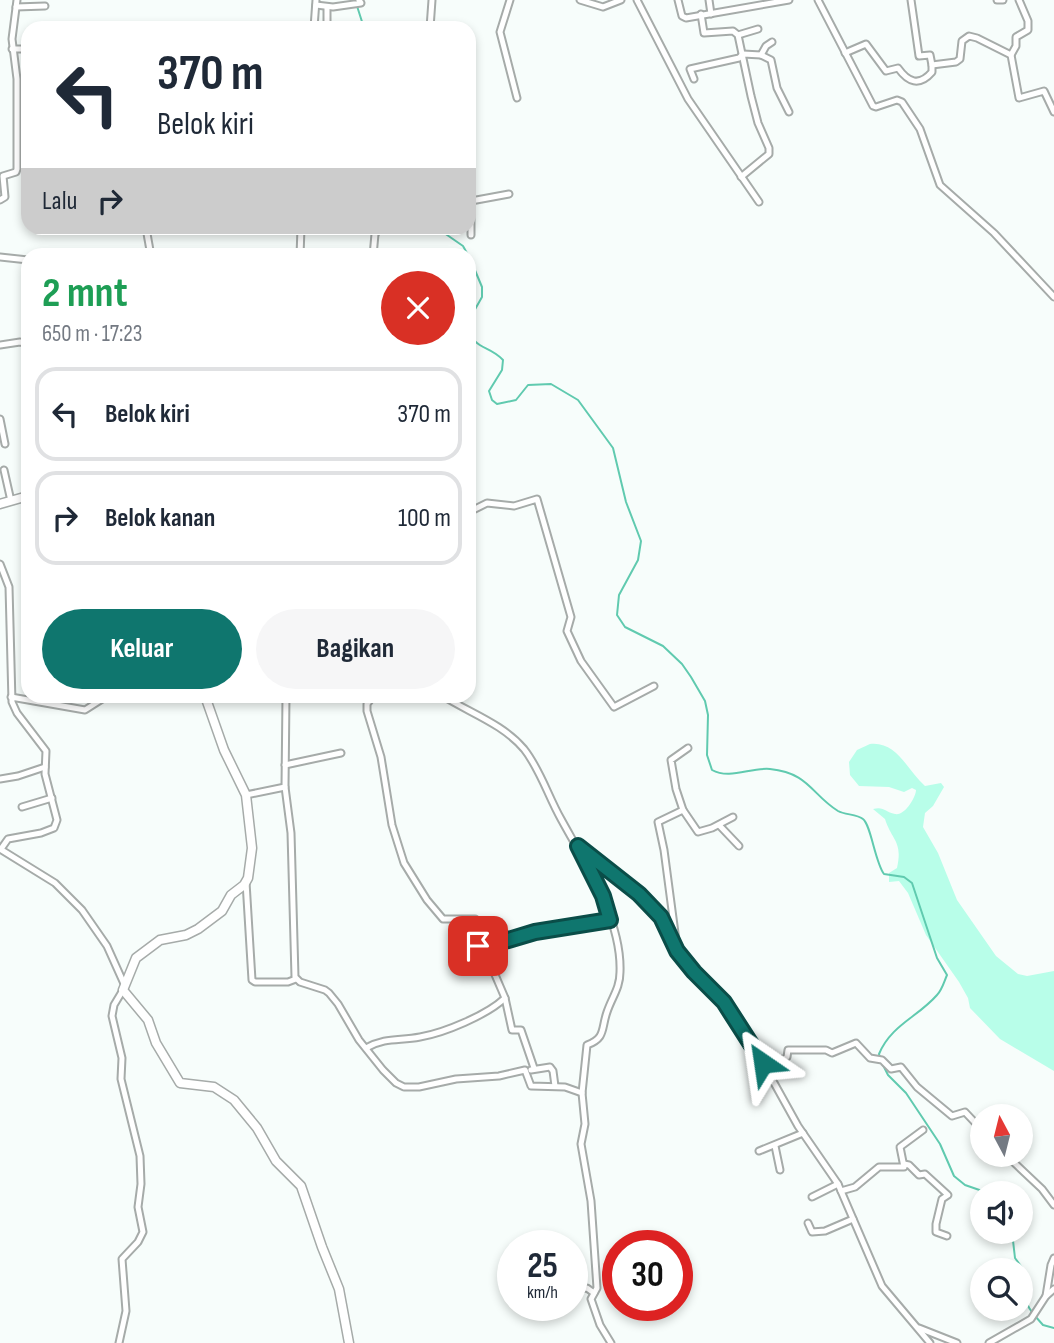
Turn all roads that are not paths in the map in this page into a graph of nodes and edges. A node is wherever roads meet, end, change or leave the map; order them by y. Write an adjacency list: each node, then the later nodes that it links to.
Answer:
1 (432, 0): 23 (street)
2 (510, 0): 37 (street)
3 (580, 0): 4 (street)
4 (621, 0)
5 (637, 0): 35 (street)
6 (678, 0): 19 (street)
7 (709, 0): 20 (street)
8 (789, 0): 20 (street)
9 (818, 0): 29 (street)
10 (911, 0): 33 (street)
11 (997, 0): 12 (street)
12 (1003, 0)
13 (1019, 0): 31 (street)
14 (316, 2): 18 (street); 21 (street)
15 (358, 2): 18 (street)
16 (16, 3): 17 (street); 28 (street)
17 (45, 6)
18 (327, 7): 22 (street)
19 (701, 14): 20 (street); 25 (street)
20 (712, 14)
21 (315, 21)
22 (327, 21)
23 (430, 21)
24 (758, 29): 25 (street)
25 (738, 35): 30 (street)
26 (772, 42): 32 (street)
27 (21, 49): 28 (street)
28 (12, 50): 42 (street)
29 (845, 53): 33 (street); 47 (street)
30 (743, 54): 32 (street); 34 (street); 40 (street)
31 (1011, 54): 33 (street); 39 (street)
32 (761, 55): 38 (street)
33 (932, 65)
34 (690, 69): 35 (street); 36 (street)
35 (674, 75): 40 (street)
36 (694, 79)
37 (517, 98)
38 (789, 112)
39 (1054, 112)
40 (741, 177): 44 (street)
41 (509, 194): 43 (street)
42 (0, 200)
43 (476, 200)
44 (758, 202)
45 (0, 257): 46 (street)
46 (21, 259)
47 (1054, 297)
48 (21, 342): 49 (street)
49 (0, 345)
50 (0, 419): 51 (street)
51 (5, 444)
52 (4, 470): 54 (street)
53 (21, 498): 54 (street)
54 (10, 501): 55 (street)
55 (0, 504)
56 (476, 509): 58 (street)
57 (0, 564): 59 (street)
58 (654, 686)
59 (11, 697): 60 (street); 70 (street)
60 (21, 699)
61 (45, 703): 62 (street)
62 (96, 703)
63 (207, 703): 73 (street)
64 (286, 703): 69 (street)
65 (368, 703): 84 (street)
66 (455, 703): 79 (street)
67 (688, 748): 76 (street)
68 (341, 753): 69 (street)
69 (285, 765): 72 (street)
70 (45, 767): 71 (street); 74 (street)
71 (0, 779)
72 (285, 787): 73 (street); 86 (street)
73 (246, 795): 82 (street)
74 (52, 798): 75 (street); 81 (street)
75 (23, 807)
76 (683, 810): 78 (street); 85 (street)
77 (733, 817): 78 (street)
78 (719, 825): 80 (street)
79 (578, 846): 83 (street); 85 (street)
80 (739, 846)
81 (0, 849): 87 (street)
82 (246, 882): 86 (street); 87 (street)
83 (610, 920): 84 (street); 94 (street)
84 (488, 946): 88 (street)
85 (677, 951): 90 (street)
86 (296, 979): 89 (street)
87 (124, 988): 116 (street); 117 (street)
88 (505, 998): 89 (street); 91 (street)
89 (366, 1048): 92 (street)
90 (763, 1063): 95 (street); 97 (street)
91 (534, 1068): 92 (street); 93 (street)
92 (526, 1073): 93 (street)
93 (555, 1086): 94 (street)
94 (582, 1093): 113 (street)
95 (970, 1117)
96 (923, 1130): 100 (street)
97 (803, 1133): 98 (street); 103 (street)
98 (775, 1146): 99 (street); 102 (street)
99 (759, 1151)
100 (904, 1164): 104 (street); 109 (street)
101 (1019, 1167): 106 (street)
102 (780, 1170)
103 (838, 1184): 104 (street); 105 (street)
104 (841, 1191): 107 (street)
105 (812, 1196)
106 (1054, 1205)
107 (853, 1219): 108 (street); 115 (street)
108 (808, 1223)
109 (947, 1236)
110 (1054, 1258): 114 (street)
111 (588, 1289): 113 (street)
112 (1054, 1289): 114 (street)
113 (594, 1293): 118 (street)
114 (1046, 1296): 121 (street)
115 (916, 1327): 119 (street); 120 (street)
116 (118, 1343)
117 (349, 1343)
118 (611, 1343)
119 (930, 1343)
120 (957, 1343)
121 (989, 1343)

